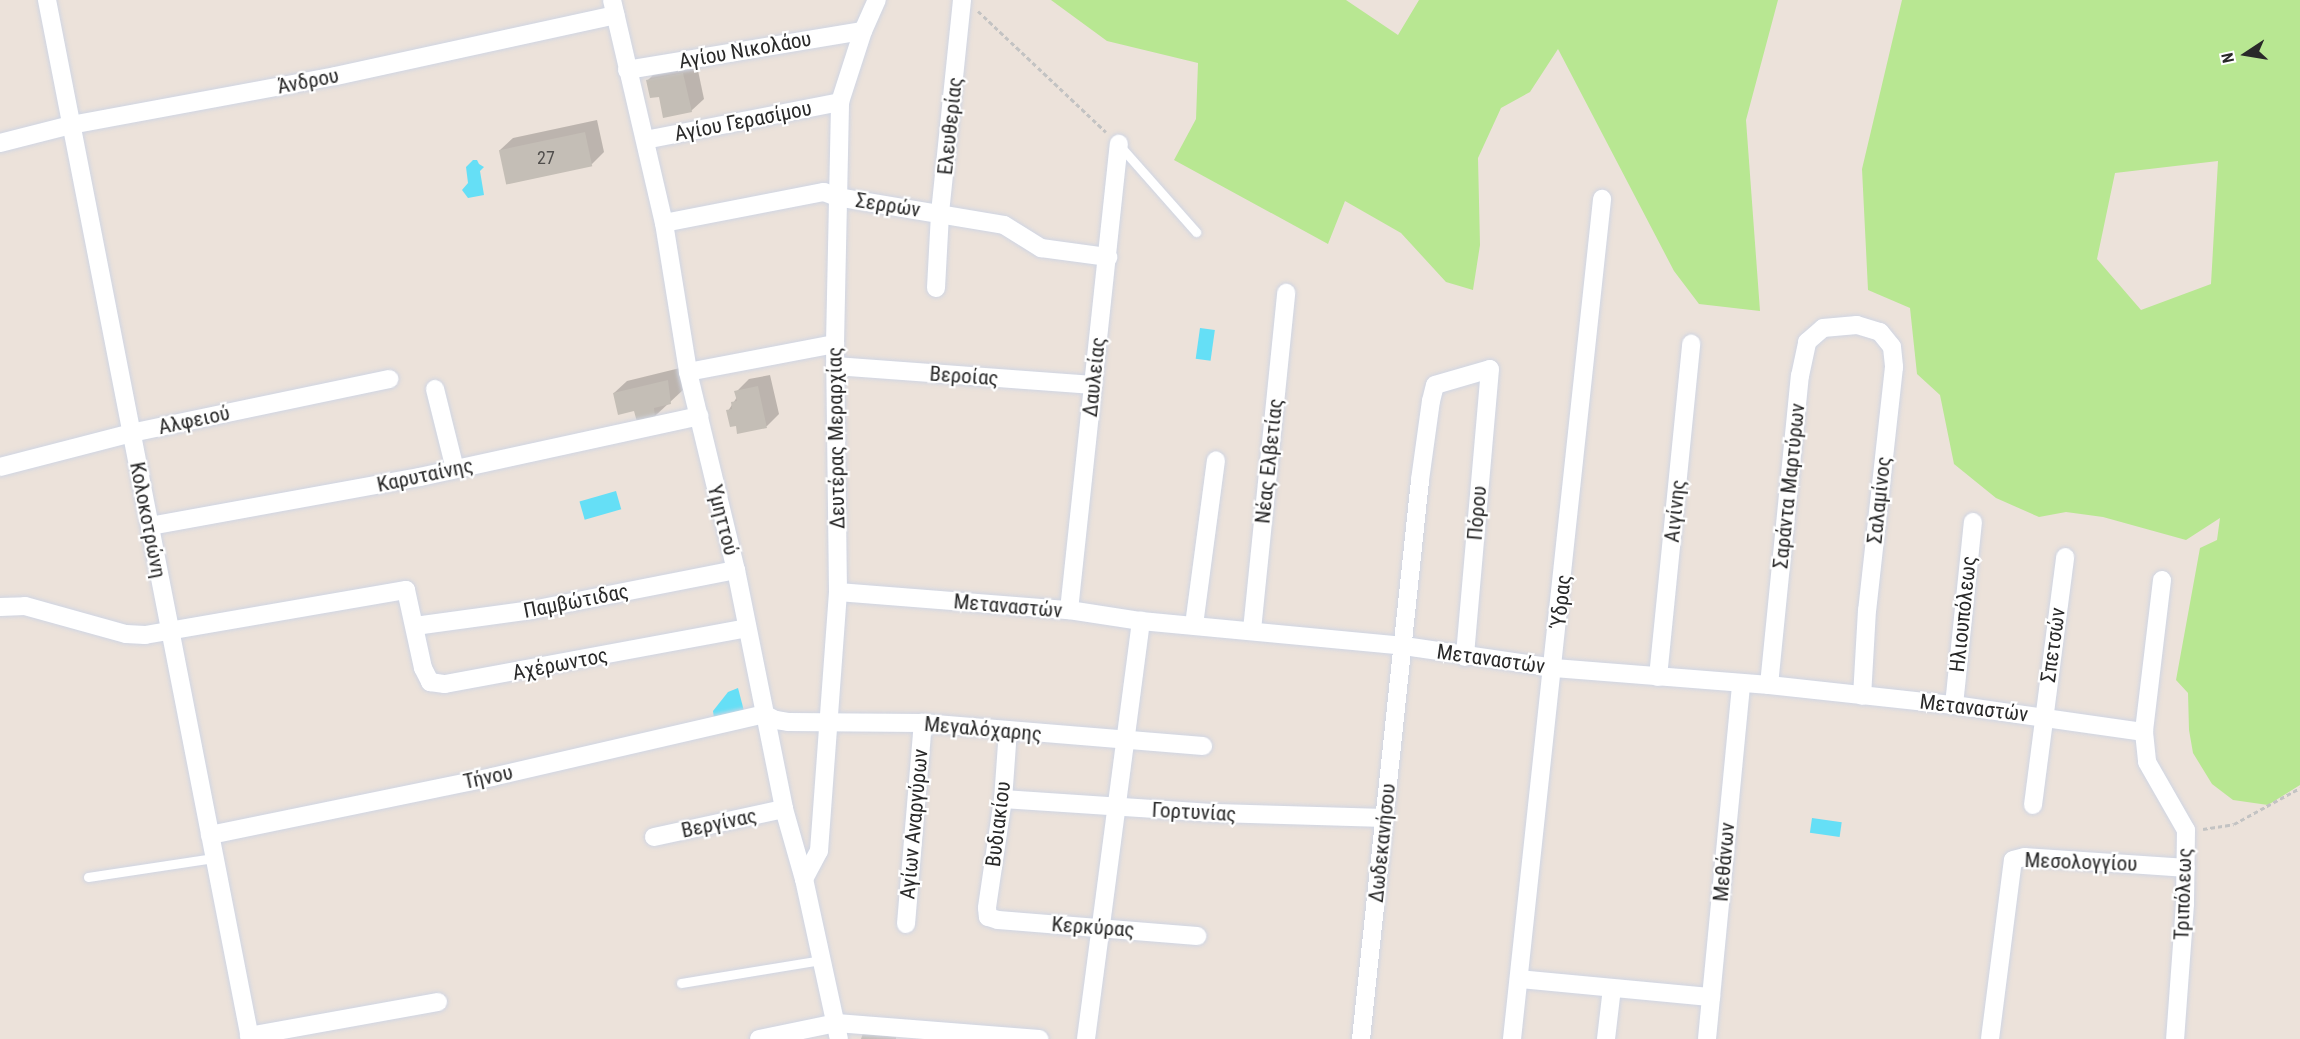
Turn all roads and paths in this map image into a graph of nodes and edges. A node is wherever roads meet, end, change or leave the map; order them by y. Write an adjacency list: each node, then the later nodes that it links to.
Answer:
1 (47, 0): 8 (street, Κολοκοτρώνη)
2 (877, 0): 5 (street, Δευτέρας Μεραρχίας)
3 (968, 4): 11 (path); 14 (street, Ελευθερίας)
4 (613, 8): 6 (street, Υμηττού); 8 (street, Άνδρου)
5 (863, 30): 6 (street, Αγίου Νικολάου); 7 (street, Δευτέρας Μεραρχίας)
6 (627, 70): 9 (street, Υμηττού)
7 (840, 102): 9 (street, Αγίου Γερασίμου); 12 (street, Δευτέρας Μεραρχίας)
8 (71, 125): 10 (street, Άνδρου); 30 (street, Κολοκοτρώνη)
9 (645, 140): 15 (street, Υμηττού)
10 (0, 143)
11 (1119, 144): 16 (lane); 17 (street, Δαυλείας)
12 (837, 197): 14 (street, Σερρών); 15 (street, Σερρών); 21 (street, Δευτέρας Μεραρχίας)
13 (1602, 199): 50 (street, Ύδρας)
14 (940, 213): 17 (street, Σερρών); 18 (street, Ελευθερίας)
15 (664, 223): 25 (street, Υμηττού)
16 (1196, 232)
17 (1108, 257): 27 (street, Δαυλείας)
18 (936, 288)
19 (1286, 293): 46 (street, Νέας Ελβετίας)
20 (1857, 325): 53 (street, Σαράντα Μαρτύρων); 54 (street, Σαλαμίνος)
21 (835, 344): 23 (street, Δευτέρας Μεραρχίας); 25 (street)
22 (1691, 344): 51 (street, Αιγίνης)
23 (836, 366): 27 (street, Βεροίας); 39 (street, Δευτέρας Μεραρχίας)
24 (1490, 369): 48 (street, Δωδεκανήσου); 49 (street, Πόρου)
25 (688, 372): 29 (street, Υμηττού)
26 (389, 379): 30 (street, Αλφειού)
27 (1093, 386): 41 (street, Δαυλείας)
28 (435, 389): 33 (street)
29 (699, 416): 33 (street, Καρυταίνης); 37 (street, Υμηττού)
30 (131, 433): 32 (street, Αλφειού); 35 (street, Κολοκοτρώνη)
31 (1216, 460): 43 (street)
32 (0, 466)
33 (455, 469): 35 (street, Καρυταίνης)
34 (1973, 522): 55 (street, Ηλιουπόλεως)
35 (150, 526): 47 (street, Κολοκοτρώνη)
36 (2065, 557): 57 (street, Σπετσών)
37 (736, 570): 44 (street, Παμβώτιδας); 45 (street, Υμηττού)
38 (2162, 580): 61 (street, Τριπόλεως)
39 (838, 592): 41 (street, Μεταναστών); 58 (street, Δευτέρας Μεραρχίας)
40 (0, 607): 47 (street)
41 (1069, 610): 42 (street, Μεταναστών)
42 (1141, 621): 43 (street, Μεταναστών); 62 (street)
43 (1194, 625): 46 (street, Μεταναστών)
44 (415, 626): 45 (street, Αχέρωντος); 47 (street)
45 (747, 628): 56 (street, Υμηττού)
46 (1252, 630): 48 (street, Μεταναστών)
47 (170, 633): 71 (street, Κολοκοτρώνη)
48 (1404, 646): 49 (street, Μεταναστών); 69 (street, Δωδεκανήσου)
49 (1464, 657): 50 (street, Μεταναστών)
50 (1554, 668): 51 (street, Μεταναστών); 82 (street, Ύδρας)
51 (1658, 677): 52 (street, Μεταναστών)
52 (1741, 684): 53 (street, Μεταναστών); 85 (street, Μεθάνων)
53 (1769, 685): 54 (street, Μεταναστών)
54 (1862, 696): 55 (street, Μεταναστών)
55 (1954, 705): 57 (street, Μεταναστών)
56 (764, 714): 58 (street, Μεγαλόχαρης); 68 (street, Υμηττού); 71 (street, Τήνου)
57 (2043, 716): 61 (street, Μεταναστών); 66 (street, Σπετσών)
58 (830, 720): 59 (street, Μεγαλόχαρης); 76 (street, Δευτέρας Μεραρχίας)
59 (923, 723): 60 (street, Μεγαλόχαρης); 78 (street, Αγίων Αναργύρων)
60 (1008, 730): 62 (street, Μεγαλόχαρης); 65 (street, Βυδιακίου)
61 (2144, 732): 70 (street, Τριπόλεως)
62 (1126, 741): 63 (street, Μεγαλόχαρης); 67 (street)
63 (1203, 746)
64 (2300, 788): 70 (path)
65 (1003, 799): 67 (street, Γορτυνίας); 77 (street, Βυδιακίου)
66 (2033, 805)
67 (1118, 808): 69 (street, Γορτυνίας); 79 (street)
68 (784, 809): 72 (street, Βεργίνας); 76 (street, Υμηττού)
69 (1385, 818): 93 (street, Δωδεκανήσου)
70 (2186, 830): 74 (street, Τριπόλεως)
71 (210, 835): 73 (street, Κολοκοτρώνη)
72 (654, 837)
73 (214, 858): 75 (lane); 89 (street, Κολοκοτρώνη)
74 (2186, 868): 97 (street, Μεσολογγίου); 98 (street, Τριπόλεως)
75 (88, 877)
76 (804, 879): 81 (street, Υμηττού)
77 (988, 917): 79 (street, Κερκύρας)
78 (906, 924)
79 (1102, 927): 80 (street, Κερκύρας); 92 (street)
80 (1197, 936)
81 (822, 960): 83 (lane); 87 (street, Υμηττού)
82 (1519, 979): 84 (street); 94 (street, Ύδρας)
83 (681, 983)
84 (1612, 988): 85 (street); 95 (street)
85 (1711, 997): 96 (street, Μεθάνων)
86 (438, 1002): 89 (street)
87 (837, 1031): 88 (street); 90 (street)
88 (997, 1036): 91 (street)
89 (250, 1038)
90 (759, 1039)
91 (1039, 1039)
92 (1086, 1039)
93 (1362, 1039)
94 (1512, 1039)
95 (1606, 1039)
96 (1707, 1039)
97 (1990, 1039)
98 (2175, 1039)

